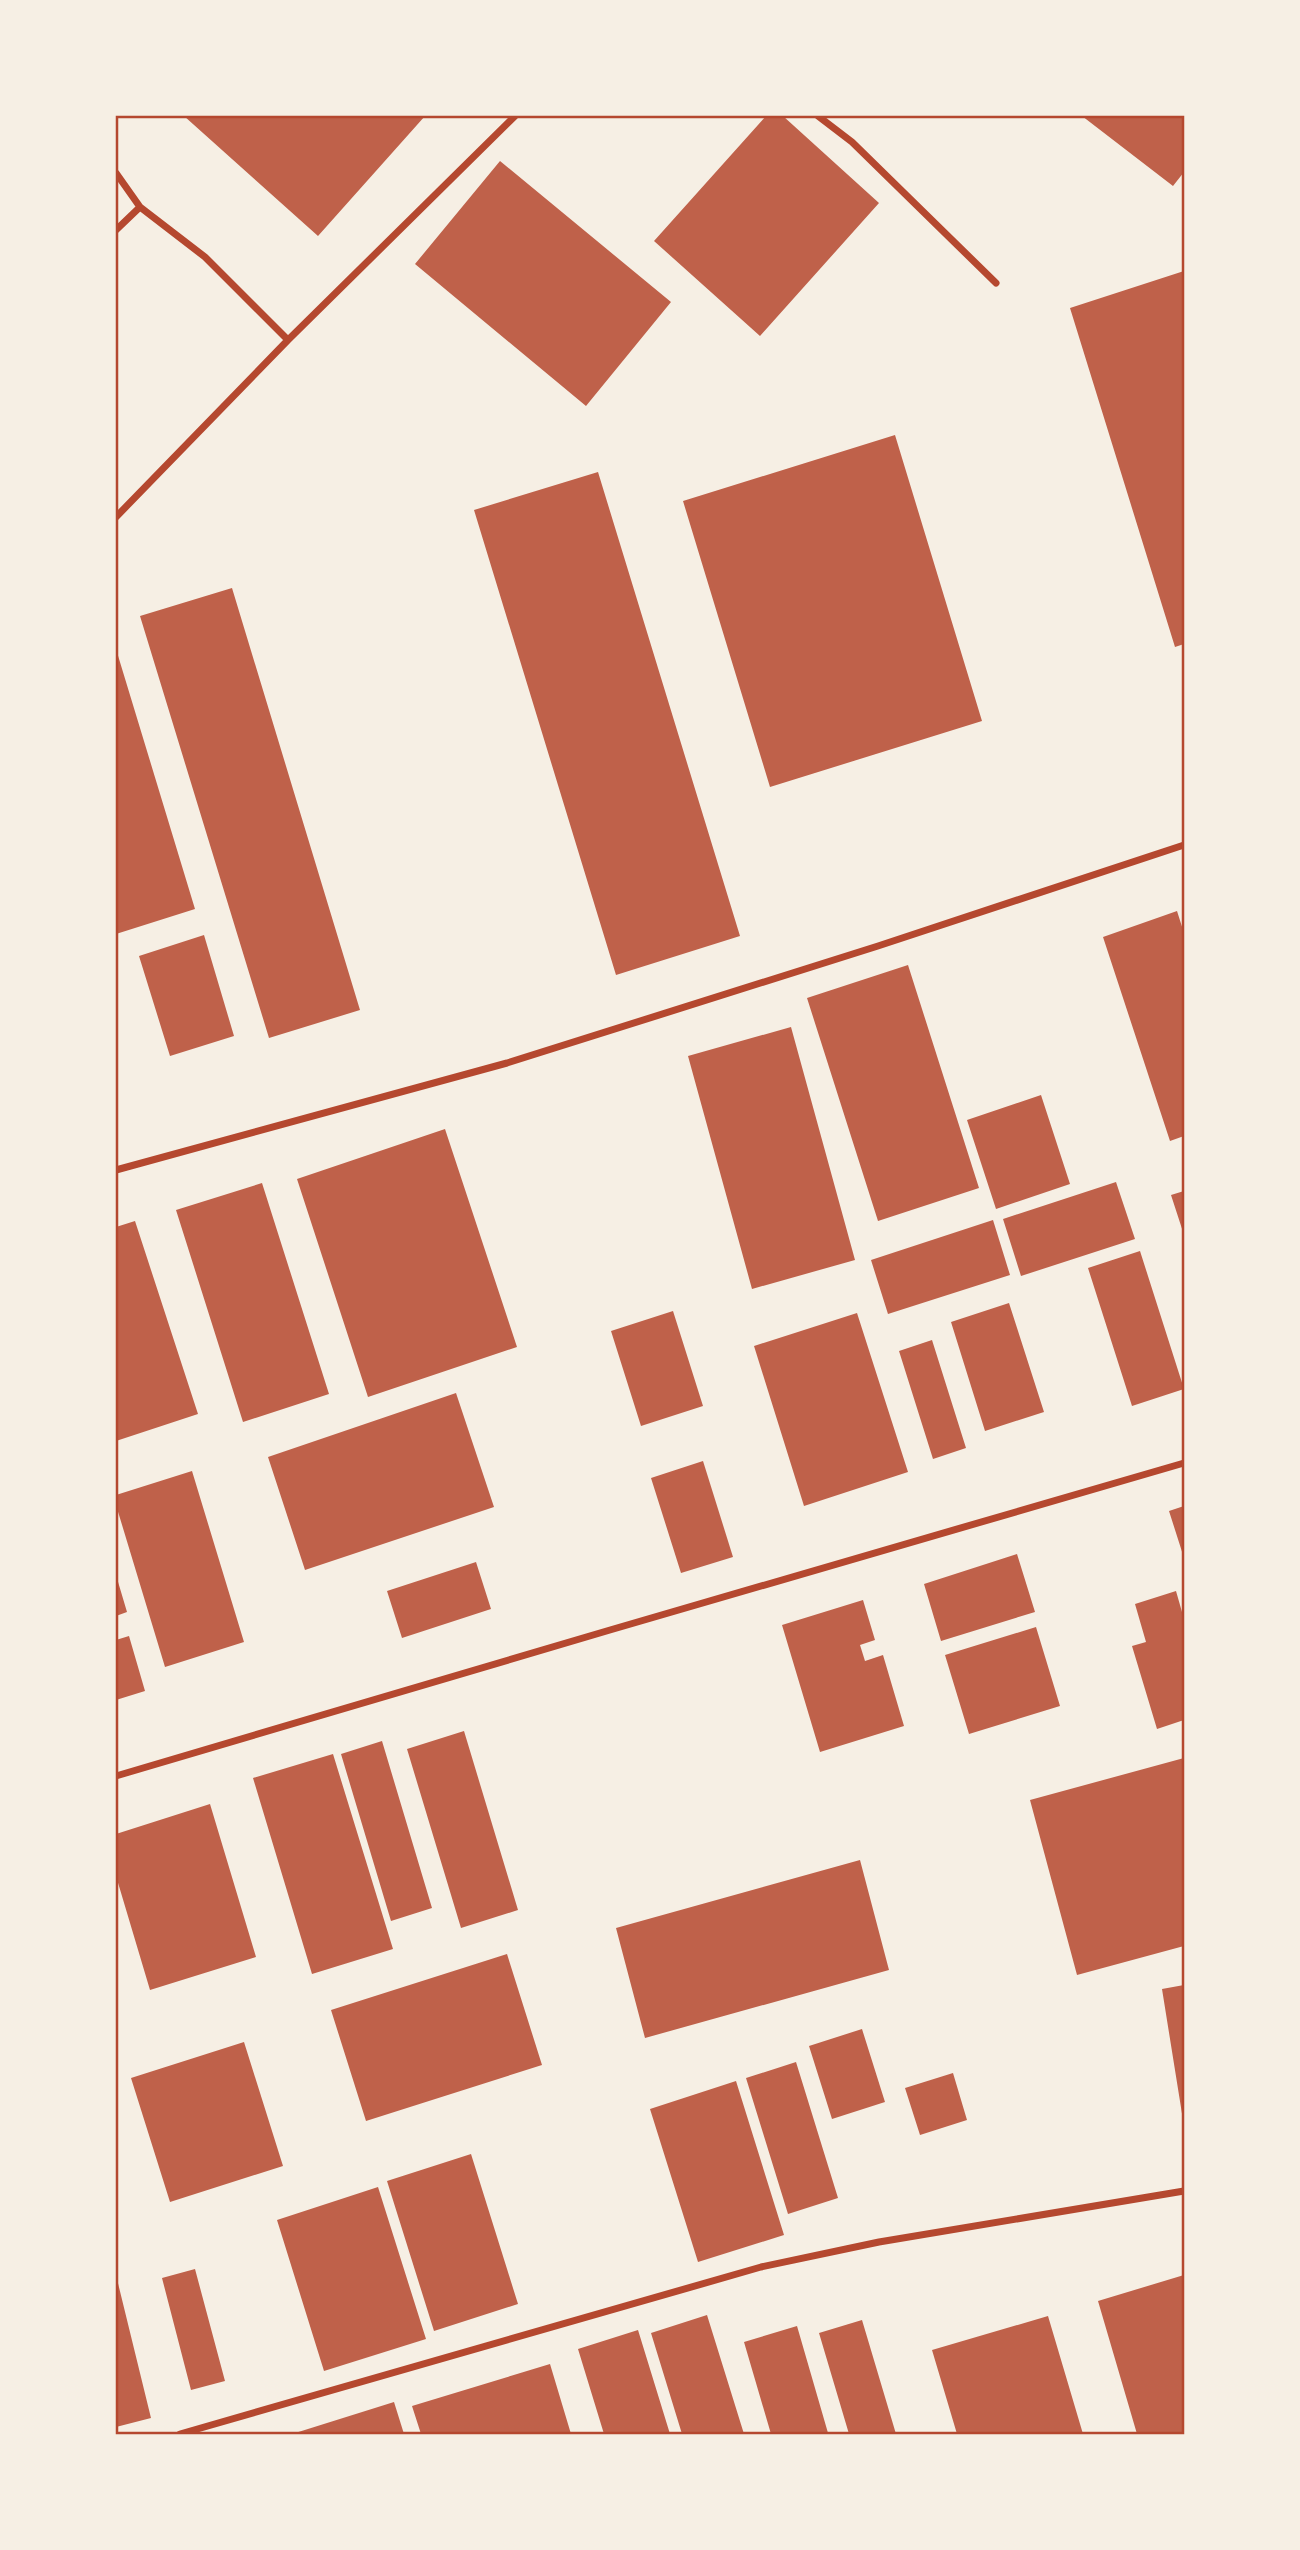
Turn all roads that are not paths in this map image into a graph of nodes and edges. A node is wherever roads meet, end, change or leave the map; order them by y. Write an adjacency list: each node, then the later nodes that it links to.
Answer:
1 (515, 116): 7 (street)
2 (818, 116): 6 (street)
3 (116, 173): 4 (street)
4 (140, 207): 5 (street); 7 (street)
5 (116, 230)
6 (996, 283)
7 (288, 340): 8 (street)
8 (116, 517)
9 (1185, 845): 10 (street)
10 (116, 1170)
11 (1185, 1463): 12 (street)
12 (116, 1776)
13 (1185, 2191): 14 (street)
14 (180, 2434)

